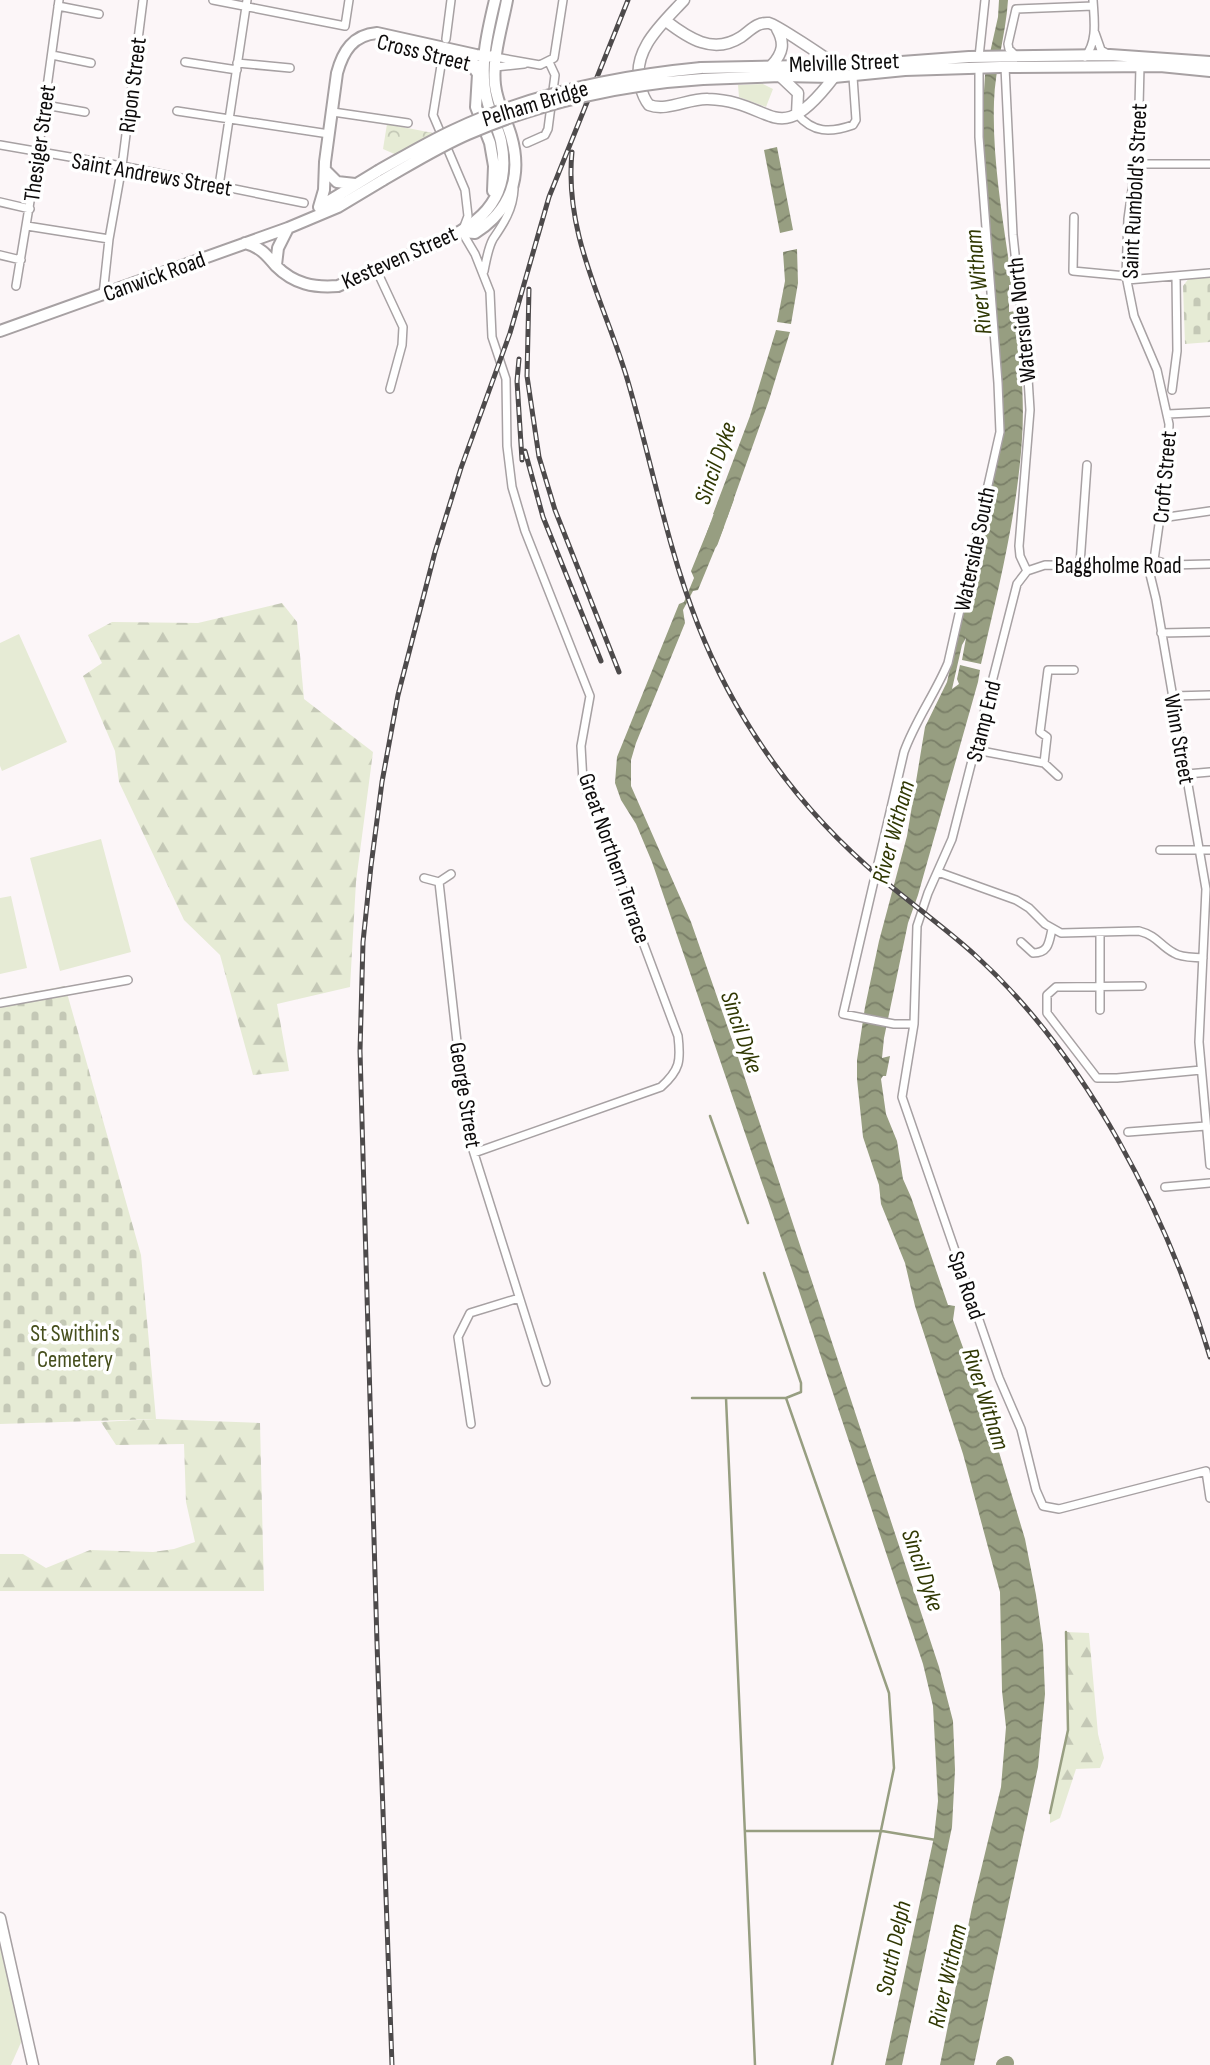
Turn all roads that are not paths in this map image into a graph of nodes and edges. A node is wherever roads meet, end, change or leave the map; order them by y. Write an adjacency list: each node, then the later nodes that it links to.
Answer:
1 (143, 0): 52 (street, Ripon Street)
2 (213, 0): 11 (street)
3 (349, 0): 11 (street)
4 (451, 0): 17 (street, Kesteven Street)
5 (495, 0): 23 (main road)
6 (507, 0): 23 (main road)
7 (563, 0): 24 (street)
8 (684, 0): 14 (main road)
9 (985, 0): 25 (street, Waterside South)
10 (58, 3): 13 (street); 18 (street, Thesiger Street)
11 (246, 3): 31 (street)
12 (1093, 3): 16 (street); 20 (street)
13 (99, 14)
14 (666, 21): 15 (main road); 43 (main road)
15 (775, 25): 29 (main road); 30 (main road)
16 (1094, 29): 19 (street); 21 (street)
17 (444, 48): 23 (main road, Cross Street); 42 (main road, Cross Street); 68 (street, Kesteven Street)
18 (52, 55): 27 (street); 39 (street, Thesiger Street)
19 (1086, 57): 20 (main road); 21 (main road)
20 (1019, 58): 28 (main road)
21 (1103, 59): 26 (main road); 28 (main road); 32 (main road)
22 (185, 62): 31 (street)
23 (486, 62): 24 (street); 57 (main road); 68 (main road)
24 (549, 62): 47 (street)
25 (983, 62): 28 (main road); 29 (main road, Melville Street); 37 (main road, Melville Street); 124 (street, Waterside South)
26 (1210, 62)
27 (91, 63)
28 (1003, 63): 94 (street, Waterside North)
29 (834, 64): 30 (main road, Melville Street)
30 (772, 65): 35 (main road, Melville Street)
31 (237, 66): 33 (street); 44 (street)
32 (1140, 66): 34 (main road); 50 (street, Saint Rumbold's Street)
33 (290, 68)
34 (1210, 71)
35 (702, 73): 36 (main road, Melville Street); 54 (main road, Pelham Bridge, bridge)
36 (780, 76): 38 (main road, Melville Street); 43 (main road)
37 (853, 77): 38 (main road, Melville Street); 43 (street)
38 (834, 78): 43 (main road)
39 (45, 105): 41 (street); 49 (street, Thesiger Street)
40 (177, 111): 44 (street)
41 (85, 112)
42 (333, 112): 45 (street); 46 (main road)
43 (797, 114)
44 (228, 120): 46 (street); 56 (street)
45 (408, 124)
46 (329, 134): 53 (main road)
47 (527, 143)
48 (0, 145): 49 (street, Saint Andrews Street)
49 (38, 153): 52 (street, Saint Andrews Street); 62 (street, Thesiger Street)
50 (1135, 164): 51 (street); 78 (street, Saint Rumbold's Street)
51 (1210, 164)
52 (122, 166): 56 (street, Saint Andrews Street); 69 (street, Ripon Street)
53 (325, 170): 55 (main road); 61 (main road)
54 (381, 175): 55 (main road, Canwick Road); 64 (main road, Canwick Road)
55 (355, 184): 61 (main road, Canwick Road)
56 (219, 186): 58 (street, Saint Andrews Street)
57 (514, 188): 68 (main road); 75 (street)
58 (295, 201): 60 (street, Saint Andrews Street); 63 (street)
59 (0, 202): 62 (street)
60 (304, 202)
61 (320, 206): 64 (main road, Canwick Road)
62 (30, 209): 66 (street, Thesiger Street)
63 (292, 211)
64 (307, 218): 67 (main road, Canwick Road)
65 (1073, 218): 78 (street)
66 (27, 226): 69 (street); 72 (street, Thesiger Street)
67 (288, 228): 70 (main road, Canwick Road); 73 (main road)
68 (463, 232): 74 (main road, Kesteven Street); 75 (street, Great Northern Terrace)
69 (109, 239): 80 (street, Ripon Street)
70 (244, 243): 73 (main road, Kesteven Street); 80 (main road, Canwick Road)
71 (0, 255): 72 (street)
72 (21, 260): 79 (street, Thesiger Street)
73 (276, 265): 74 (main road, Kesteven Street)
74 (376, 269): 82 (street)
75 (483, 273): 130 (street, Great Northern Terrace)
76 (1210, 273): 77 (street)
77 (1175, 276): 78 (street); 83 (street)
78 (1126, 278): 84 (street, Saint Rumbold's Street)
79 (16, 286)
80 (103, 295): 81 (main road, Canwick Road)
81 (0, 331)
82 (390, 389)
83 (1172, 390)
84 (1164, 394): 86 (street, Croft Street)
85 (1210, 412): 86 (street)
86 (1168, 414): 89 (street, Croft Street)
87 (1087, 466): 91 (street)
88 (1210, 511): 89 (street)
89 (1161, 518): 90 (street, Croft Street)
90 (1154, 560): 92 (street, Baggholme Road); 93 (street, Baggholme Road)
91 (1080, 564): 93 (street, Baggholme Road); 94 (street, Baggholme Road)
92 (1210, 564)
93 (1148, 566): 96 (street, Winn Street)
94 (1027, 571): 100 (street, Stamp End)
95 (1210, 632): 96 (street)
96 (1161, 633): 99 (street, Winn Street)
97 (1074, 670): 101 (street)
98 (1210, 695): 99 (street)
99 (1173, 696): 103 (street, Winn Street)
100 (976, 750): 101 (street); 108 (street, Stamp End)
101 (1044, 763): 104 (street)
102 (1210, 772): 103 (street)
103 (1187, 774): 106 (street, Winn Street)
104 (1058, 776)
105 (1160, 850): 106 (street)
106 (1199, 850): 107 (street); 112 (street, Winn Street)
107 (1210, 850)
108 (938, 872): 113 (street); 124 (street, Spa Road)
109 (451, 874): 111 (street)
110 (424, 878): 111 (street)
111 (439, 882): 130 (street, George Street)
112 (1207, 925): 116 (street, Winn Street)
113 (1052, 929): 114 (street); 115 (street)
114 (1100, 933): 116 (street); 118 (street)
115 (1021, 942)
116 (1203, 958): 121 (street, Winn Street)
117 (128, 980): 122 (street)
118 (1100, 986): 119 (street); 123 (street); 126 (street)
119 (1142, 986)
120 (1210, 994): 121 (street)
121 (1201, 995): 126 (street, Winn Street)
122 (0, 1003)
123 (1100, 1010)
124 (914, 1024): 137 (street, Spa Road)
125 (1210, 1063): 126 (street)
126 (1201, 1067): 127 (street, Winn Street)
127 (1208, 1117): 128 (street, Winn Street)
128 (1206, 1126): 129 (street); 131 (street, Winn Street)
129 (1128, 1132)
130 (474, 1153): 134 (street, George Street)
131 (1210, 1164)
132 (1210, 1183): 133 (street)
133 (1165, 1187)
134 (519, 1298): 135 (street, George Street); 136 (street)
135 (546, 1382)
136 (471, 1424)
137 (1210, 1498)
138 (0, 1918): 139 (main road)
139 (33, 2065)

